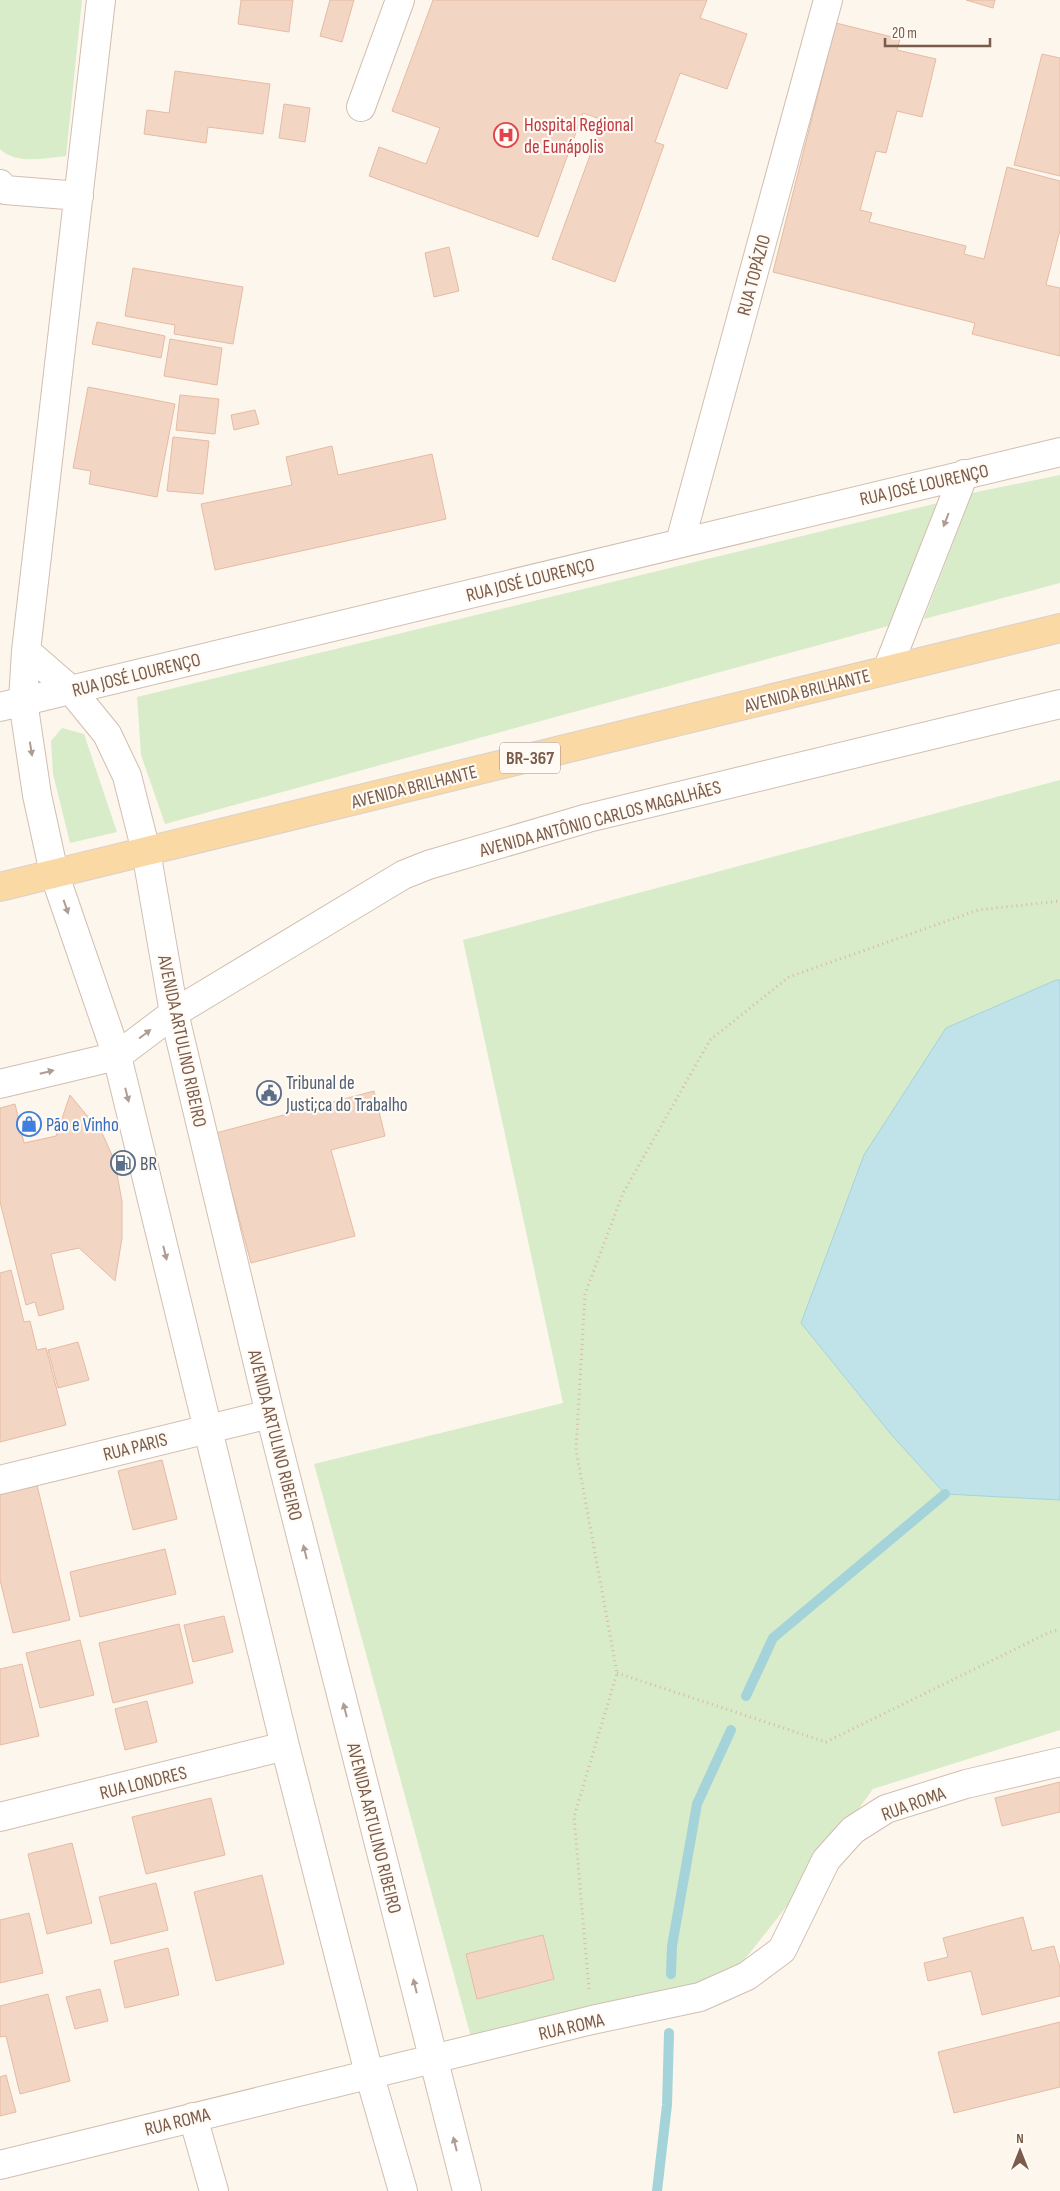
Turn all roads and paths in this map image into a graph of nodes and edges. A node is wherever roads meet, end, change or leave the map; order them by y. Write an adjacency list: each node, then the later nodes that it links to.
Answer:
1 (101, 0): 6 (street)
2 (400, 0): 4 (street)
3 (828, 0): 9 (street, RUA TOPÁZIO)
4 (361, 107)
5 (0, 184): 6 (street)
6 (79, 196): 11 (street)
7 (1060, 452): 8 (street, RUA JOSÉ LOURENÇO)
8 (964, 474): 9 (street, RUA JOSÉ LOURENÇO); 12 (street, one-way to 12)
9 (697, 539): 13 (street, RUA JOSÉ LOURENÇO)
10 (1060, 628): 12 (main road, AVENIDA BRILHANTE / BR-367)
11 (26, 651): 13 (street, AVENIDA ARTULINO RIBEIRO); 14 (street)
12 (887, 670): 16 (main road, AVENIDA BRILHANTE / BR-367)
13 (71, 690): 14 (street, RUA JOSÉ LOURENÇO); 16 (street, AVENIDA ARTULINO RIBEIRO)
14 (12, 704): 17 (street, one-way to 17)
15 (1060, 704): 20 (street, AVENIDA ANTÔNIO CARLOS MAGALHÃES)
16 (146, 851): 17 (main road, AVENIDA BRILHANTE / BR-367); 20 (street, AVENIDA ARTULINO RIBEIRO)
17 (54, 874): 18 (main road, AVENIDA BRILHANTE / BR-367); 21 (street, one-way to 21)
18 (0, 887)
19 (1060, 901): 27 (path)
20 (174, 1013): 21 (street, AVENIDA ANTÔNIO CARLOS MAGALHÃES, one-way to 20); 23 (street, AVENIDA ARTULINO RIBEIRO)
21 (117, 1056): 22 (street, one-way to 21); 24 (street, one-way to 24)
22 (0, 1084)
23 (270, 1414): 24 (street, RUA PARIS); 32 (street, AVENIDA ARTULINO RIBEIRO, one-way to 23)
24 (208, 1428): 25 (street, RUA PARIS); 28 (street)
25 (0, 1480)
26 (1060, 1630): 27 (path)
27 (617, 1673): 31 (path)
28 (285, 1746): 30 (street, RUA LONDRES); 33 (street)
29 (1060, 1762): 31 (street, RUA ROMA)
30 (0, 1817)
31 (592, 2020): 32 (street, RUA ROMA)
32 (434, 2060): 33 (street, RUA ROMA); 38 (street, AVENIDA ARTULINO RIBEIRO, one-way to 32)
33 (369, 2073): 34 (street, RUA ROMA); 37 (street)
34 (193, 2117): 35 (street, RUA ROMA); 36 (street)
35 (0, 2165)
36 (214, 2191)
37 (403, 2191)
38 (467, 2191)

